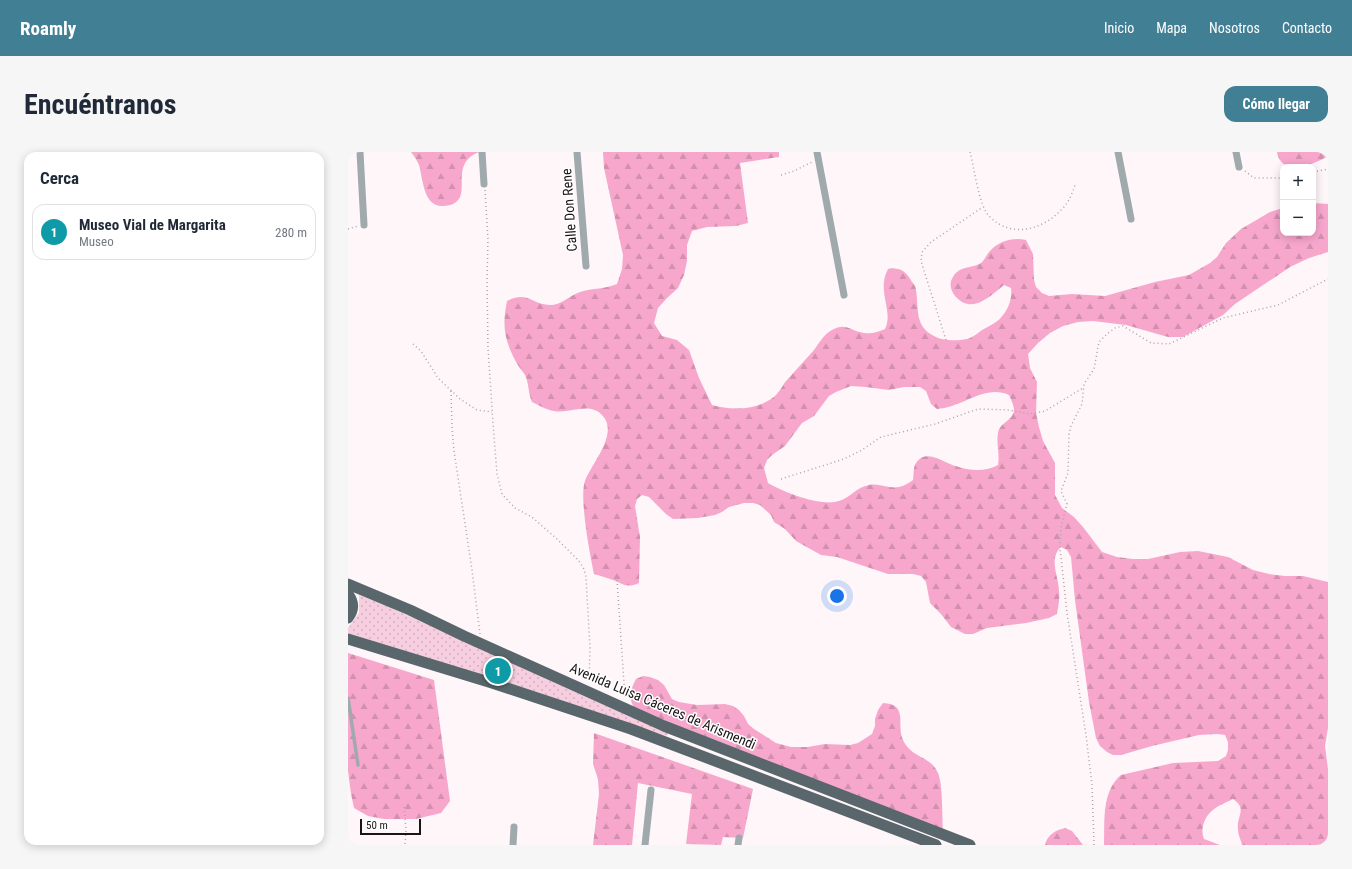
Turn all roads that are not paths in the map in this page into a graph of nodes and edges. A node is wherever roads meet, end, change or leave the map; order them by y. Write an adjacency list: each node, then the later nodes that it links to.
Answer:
1 (360, 152): 10 (street)
2 (482, 152): 8 (street)
3 (577, 152): 11 (street, Calle Don Rene)
4 (1118, 152): 9 (street)
5 (1236, 152): 7 (street)
6 (818, 155): 12 (street)
7 (1239, 167)
8 (484, 184)
9 (1131, 219)
10 (364, 225)
11 (586, 266)
12 (844, 295)
13 (348, 584): 24 (main road, Avenida Luisa Cáceres de Arismendi)
14 (348, 594): 15 (main road)
15 (348, 618)
16 (348, 639): 23 (main road, Avenida Luisa Cáceres de Arismendi)
17 (348, 698): 18 (lane)
18 (358, 765)
19 (651, 790): 22 (street)
20 (514, 827): 21 (street)
21 (513, 845)
22 (645, 845)
23 (936, 845)
24 (970, 845)

